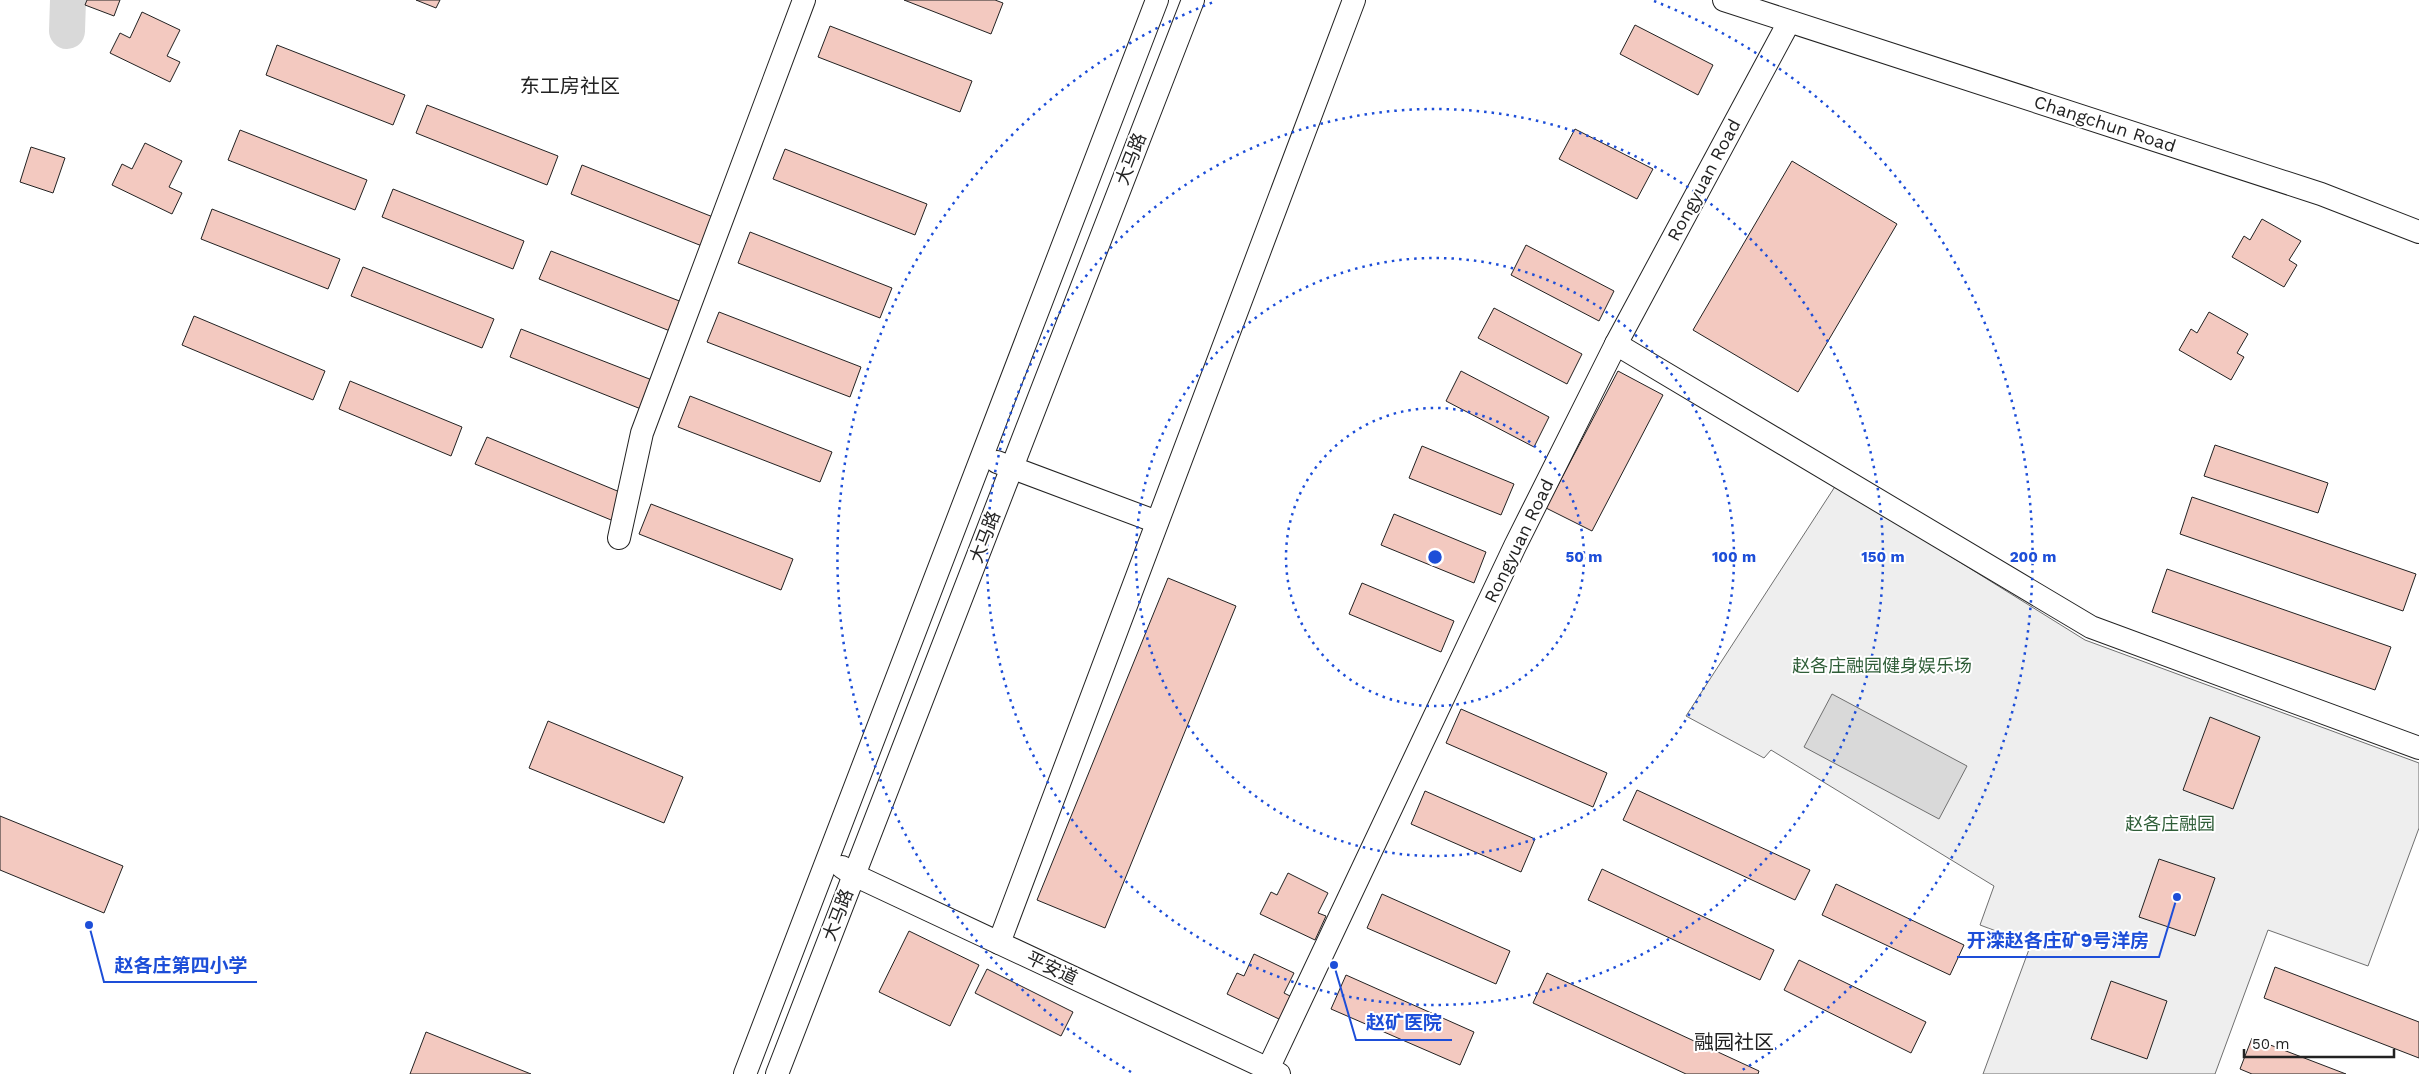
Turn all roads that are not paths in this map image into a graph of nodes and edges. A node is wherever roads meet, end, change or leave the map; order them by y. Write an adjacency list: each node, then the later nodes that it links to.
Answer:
1 (804, 0): 12 (street)
2 (1157, 0): 9 (street, 大马路)
3 (1193, 0): 10 (street, 大马路)
4 (1354, 0): 11 (street)
5 (1724, 0): 6 (street, Changchun Road)
6 (1789, 22): 7 (street, Changchun Road); 8 (street, Rongyuan Road)
7 (2419, 232)
8 (1616, 344): 13 (street); 17 (street, Rongyuan Road)
9 (983, 456): 10 (street); 14 (street, 大马路)
10 (1012, 468): 11 (street); 15 (street, 大马路)
11 (1157, 522): 16 (street)
12 (619, 538)
13 (2419, 748)
14 (828, 858): 15 (street, 平安道); 18 (street, 大马路)
15 (854, 875): 16 (street, 平安道); 19 (street, 大马路)
16 (1000, 943): 17 (street, 平安道)
17 (1273, 1072)
18 (745, 1074)
19 (776, 1074)

